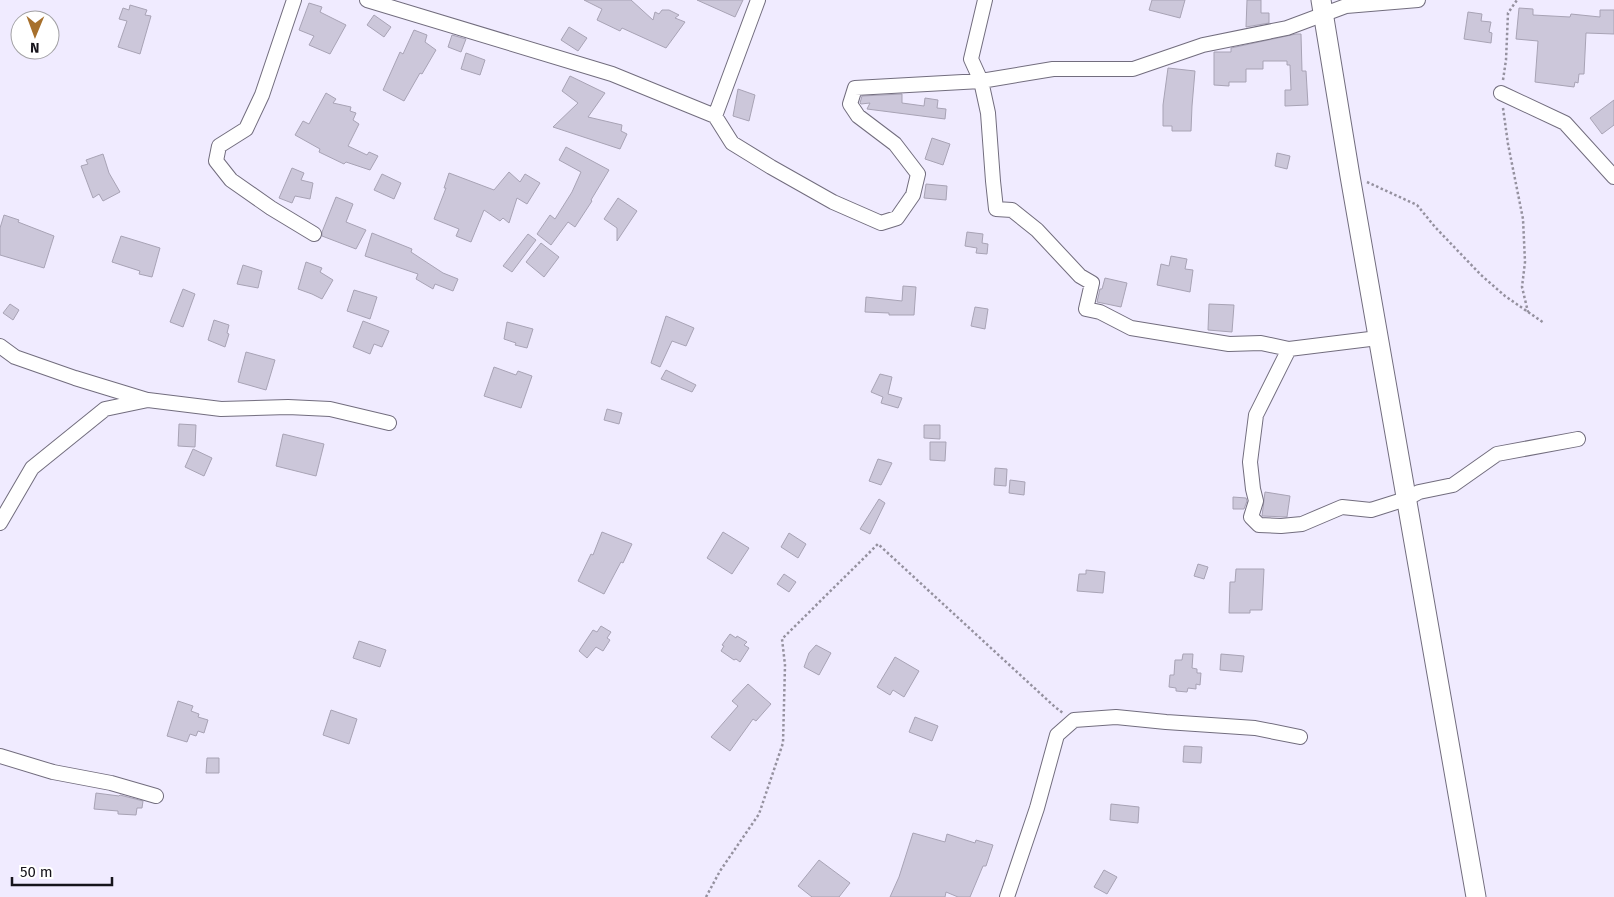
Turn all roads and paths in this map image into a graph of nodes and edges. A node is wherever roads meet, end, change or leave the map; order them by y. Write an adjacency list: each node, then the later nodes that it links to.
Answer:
1 (294, 0): 13 (street)
2 (367, 0): 10 (street)
3 (758, 0): 10 (street)
4 (985, 0): 8 (street)
5 (1418, 0): 7 (street)
6 (1517, 0): 9 (path)
7 (1322, 7): 8 (street); 11 (street)
8 (981, 81): 10 (street); 18 (street)
9 (1501, 93): 12 (street); 14 (path)
10 (715, 116)
11 (1350, 176): 14 (path); 16 (street)
12 (1614, 177)
13 (314, 234)
14 (1528, 312): 15 (path)
15 (1544, 323)
16 (1378, 338): 18 (street); 22 (street)
17 (0, 346): 19 (street)
18 (1289, 349): 22 (street)
19 (148, 400): 20 (street); 23 (street)
20 (388, 423)
21 (1578, 439): 22 (street)
22 (1406, 499): 30 (street)
23 (0, 523)
24 (1074, 720): 25 (street); 28 (path); 29 (street)
25 (1300, 736)
26 (0, 756): 27 (street)
27 (156, 796)
28 (706, 897)
29 (1007, 897)
30 (1476, 897)

